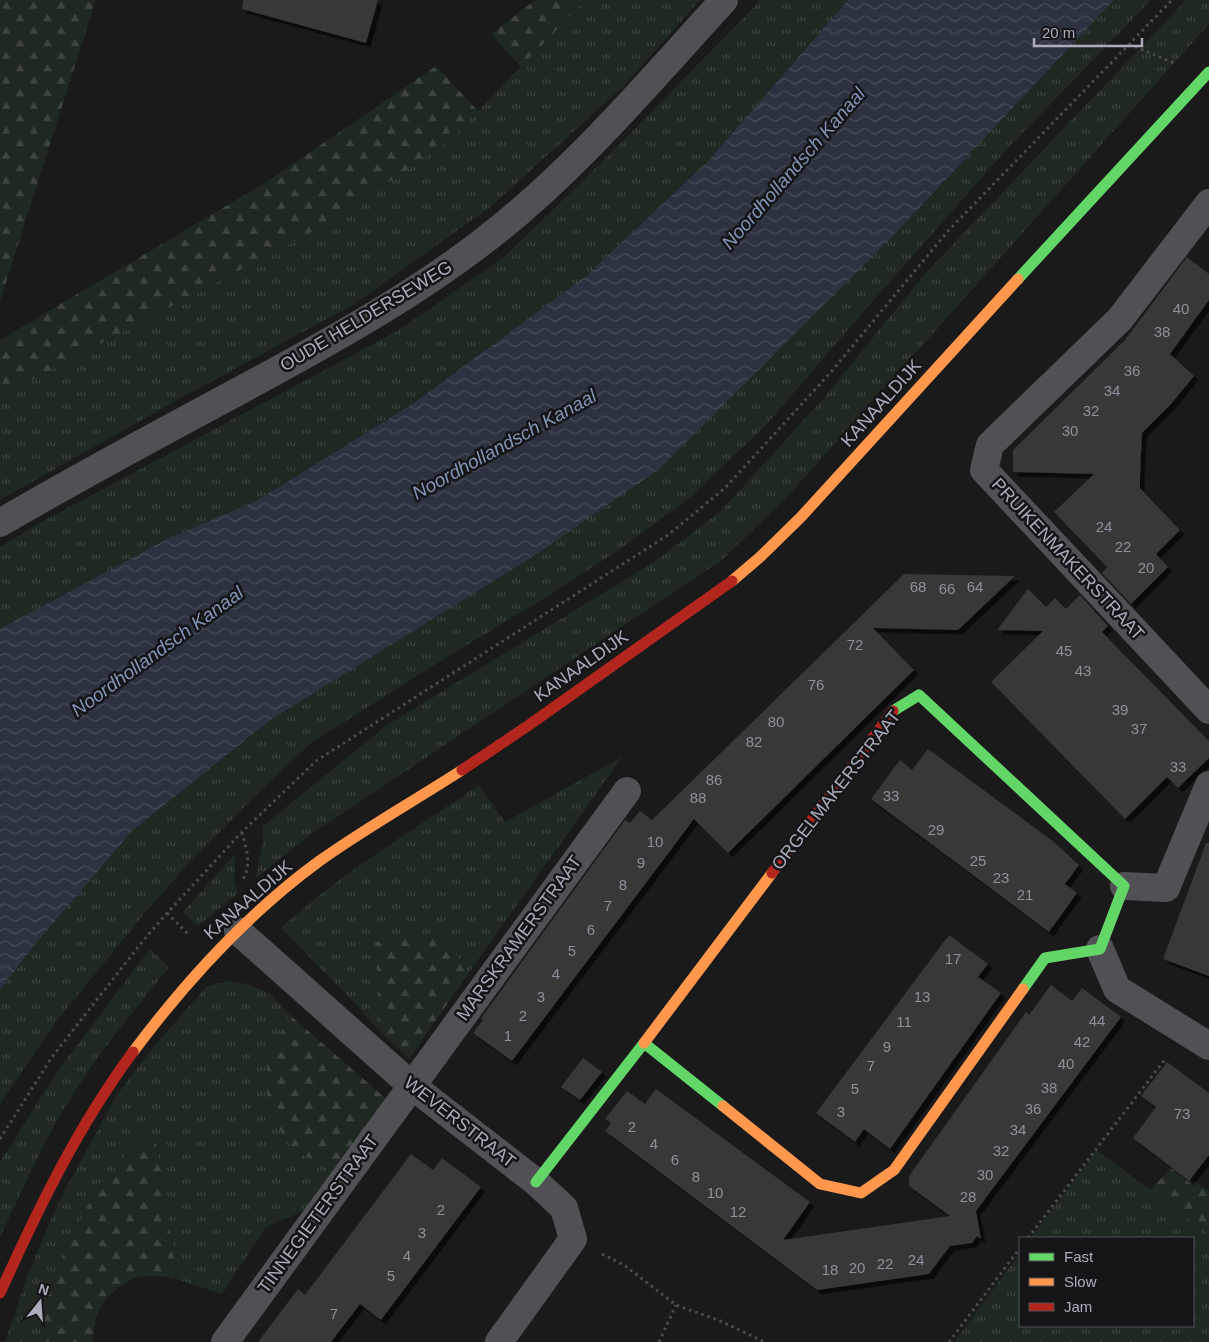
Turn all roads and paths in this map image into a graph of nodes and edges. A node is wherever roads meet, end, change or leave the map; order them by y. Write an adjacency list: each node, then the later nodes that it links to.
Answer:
1 (724, 0): 5 (street, OUDE HELDERSEWEG)
2 (1172, 0): 16 (path)
3 (1209, 72): 10 (street, KANAALDIJK)
4 (1209, 202): 6 (street, PRUIKENMAKERSTRAAT)
5 (0, 523)
6 (1209, 710)
7 (1208, 789): 9 (street)
8 (627, 790): 15 (street, MARSKRAMERSTRAAT)
9 (1124, 886): 11 (street); 13 (street, ORGELMAKERSTRAAT)
10 (238, 930): 15 (street, WEVERSTRAAT); 21 (street, KANAALDIJK)
11 (1100, 949): 12 (street); 13 (street)
12 (1186, 1032): 14 (street); 18 (path)
13 (644, 1043): 17 (street, ORGELMAKERSTRAAT)
14 (1209, 1046)
15 (411, 1085): 17 (street, WEVERSTRAAT); 23 (street, TINNEGIETERSTRAAT)
16 (0, 1139)
17 (536, 1182): 19 (street, WEVERSTRAAT)
18 (1029, 1237)
19 (573, 1239): 22 (path); 24 (street)
20 (1019, 1249): 27 (path)
21 (0, 1293)
22 (676, 1305): 25 (path); 26 (path)
23 (225, 1342)
24 (499, 1342)
25 (659, 1342)
26 (765, 1342)
27 (949, 1342)

